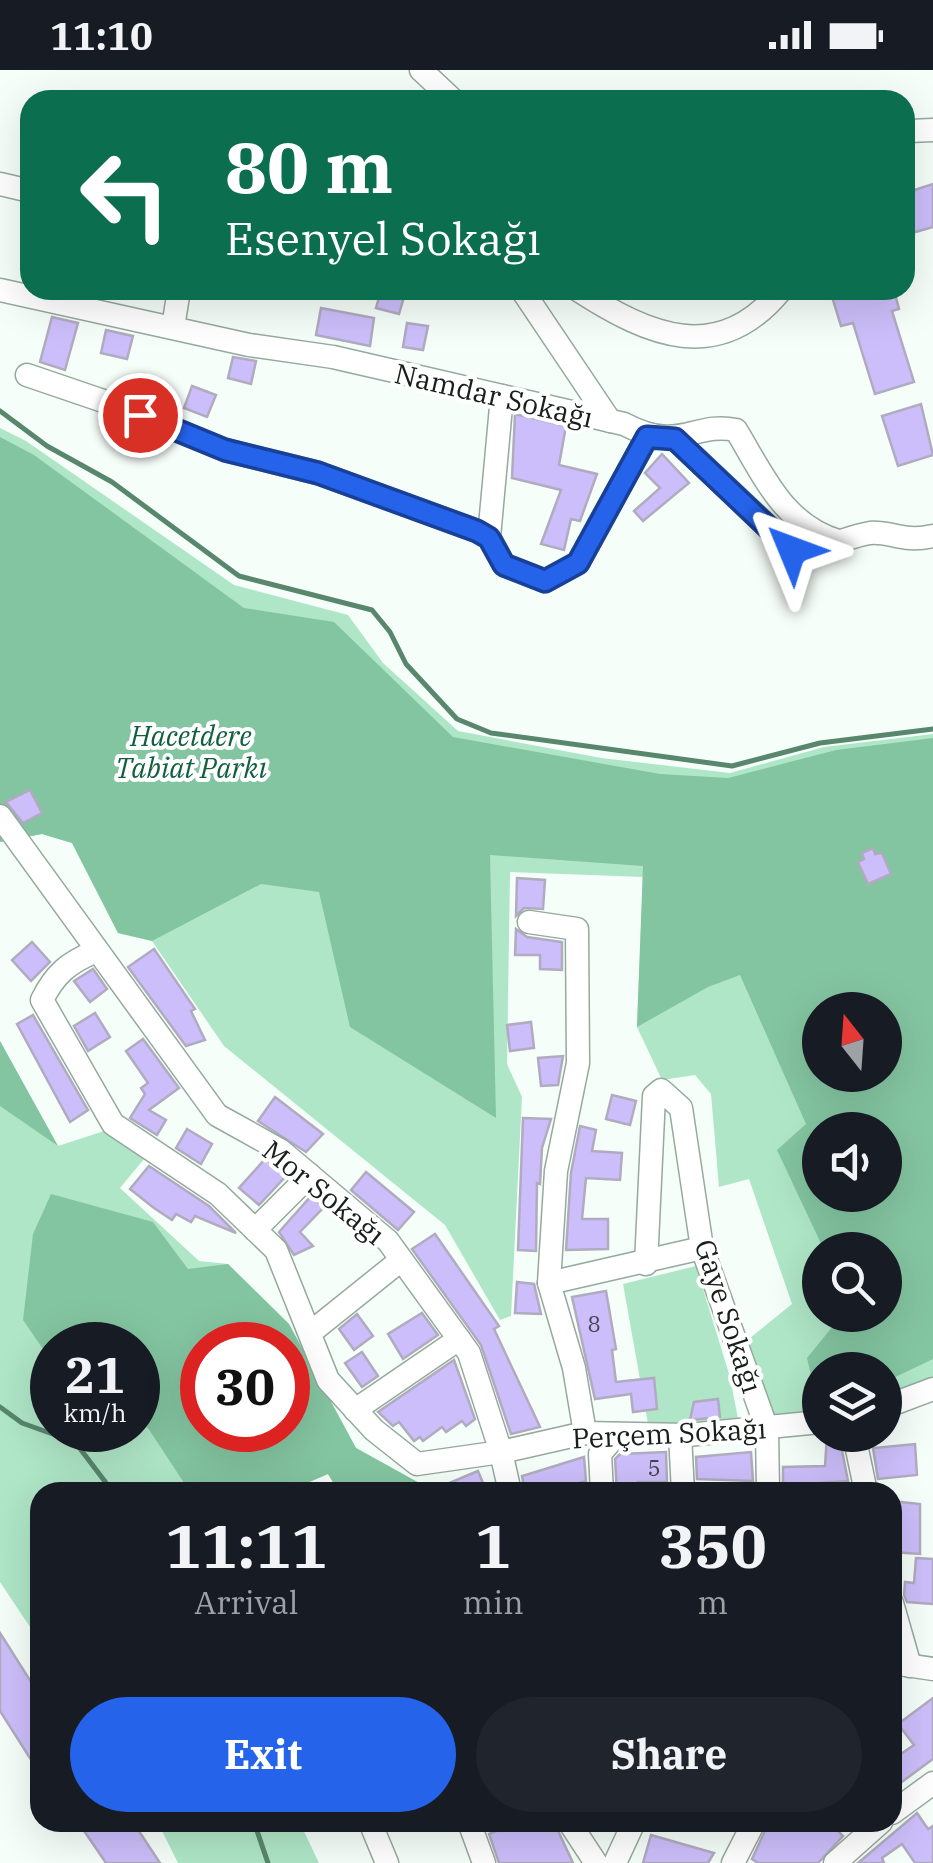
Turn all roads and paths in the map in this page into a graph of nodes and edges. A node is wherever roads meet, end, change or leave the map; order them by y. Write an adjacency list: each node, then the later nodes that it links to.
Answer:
1 (422, 70): 2 (street)
2 (443, 90)
3 (47, 300): 8 (street, Namdar Sokağı)
4 (177, 300): 8 (street)
5 (529, 300): 11 (street)
6 (598, 300): 7 (street)
7 (773, 300)
8 (173, 327): 10 (street, Namdar Sokağı)
9 (28, 376): 15 (street)
10 (502, 396): 11 (street, Namdar Sokağı); 15 (street)
11 (610, 421): 12 (street, Namdar Sokağı)
12 (647, 437): 13 (street, Namdar Sokağı); 15 (street)
13 (675, 439): 16 (street); 16 (street, Namdar Sokağı)
14 (933, 536): 16 (street)
15 (489, 538)
16 (838, 542)
17 (0, 816): 19 (street, Mor Sokağı)
18 (530, 922): 25 (street)
19 (94, 952): 20 (street, Mor Sokağı); 21 (street, Perçem Sokağı)
20 (310, 1175): 21 (street); 23 (street, Mor Sokağı)
21 (255, 1230): 26 (street, Perçem Sokağı)
22 (702, 1248): 24 (street); 24 (street, Gaye Sokağı); 33 (street, Gaye Sokağı)
23 (400, 1260): 27 (street); 28 (street, Mor Sokağı)
24 (646, 1264): 25 (street)
25 (549, 1283): 34 (street)
26 (305, 1322)
27 (310, 1334): 31 (street, Perçem Sokağı)
28 (459, 1339): 31 (street); 37 (street, Mor Sokağı)
29 (933, 1389): 30 (street)
30 (902, 1401)
31 (355, 1410): 37 (street, Perçem Sokağı)
32 (802, 1424): 33 (street, Perçem Sokağı)
33 (767, 1429): 36 (street, Perçem Sokağı); 42 (street, Gaye Sokağı)
34 (586, 1434): 35 (street, Perçem Sokağı); 37 (street, Perçem Sokağı)
35 (616, 1434): 36 (street, Perçem Sokağı); 40 (street)
36 (680, 1435): 41 (street)
37 (501, 1452): 39 (street)
38 (858, 1452): 43 (street)
39 (508, 1482)
40 (601, 1482)
41 (682, 1482)
42 (768, 1482)
43 (864, 1482)
44 (902, 1634): 45 (street)
45 (912, 1666)
46 (929, 1794): 47 (street)
47 (902, 1808)
48 (374, 1832): 54 (street)
49 (473, 1832): 55 (street)
50 (576, 1832): 56 (street)
51 (629, 1832): 57 (street)
52 (749, 1832): 58 (street)
53 (870, 1832): 59 (street)
54 (386, 1863)
55 (484, 1863)
56 (596, 1863)
57 (615, 1863)
58 (733, 1863)
59 (834, 1863)

